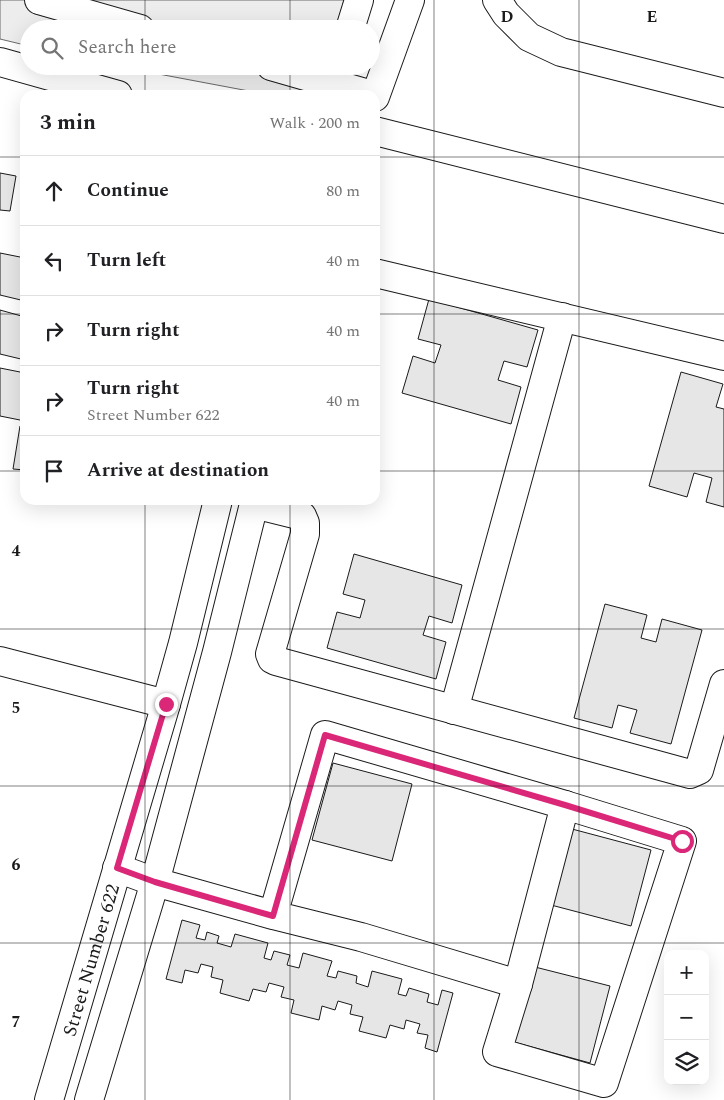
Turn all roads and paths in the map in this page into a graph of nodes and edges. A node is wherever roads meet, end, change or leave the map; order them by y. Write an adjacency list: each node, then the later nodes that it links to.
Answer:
1 (39, 0): 5 (street)
2 (359, 0): 6 (street)
3 (410, 0): 14 (street)
4 (499, 1): 15 (street)
5 (109, 20)
6 (353, 20)
7 (0, 62): 8 (street)
8 (20, 68)
9 (46, 75): 12 (street)
10 (307, 75): 11 (street)
11 (335, 82): 13 (street)
12 (100, 90)
13 (357, 90)
14 (376, 90)
15 (724, 94)
16 (380, 132): 17 (street)
17 (724, 219)
18 (380, 274): 19 (street)
19 (562, 317): 20 (street); 27 (street)
20 (724, 356)
21 (217, 505): 26 (street, Street Number 622)
22 (253, 505): 30 (street, Street Number 622)
23 (264, 505): 27 (street)
24 (0, 661): 26 (street)
25 (724, 684): 27 (street)
26 (166, 704): 29 (street, Street Number 622)
27 (454, 710)
28 (565, 805): 31 (street); 32 (street); 32 (street)
29 (117, 868): 30 (street); 33 (street, Street Number 622)
30 (155, 882): 31 (street); 34 (street, Street Number 622)
31 (273, 916): 32 (street)
32 (518, 984)
33 (49, 1100)
34 (89, 1100)

